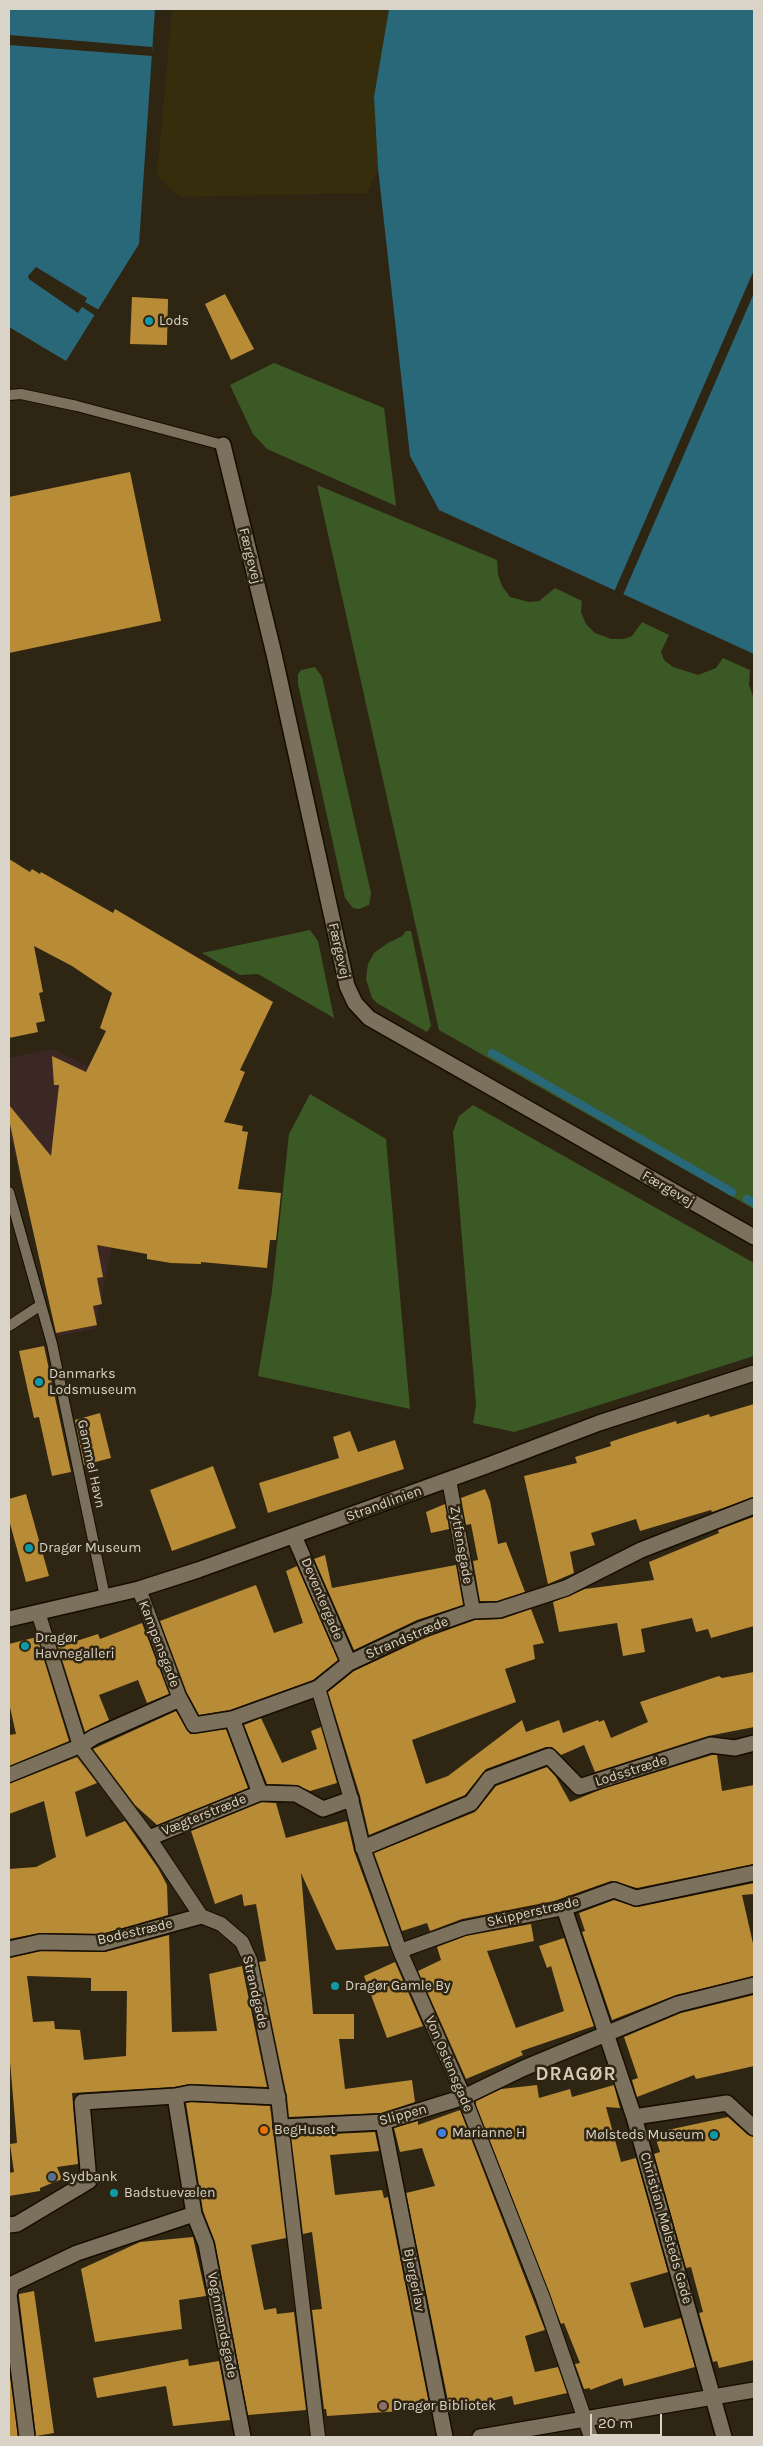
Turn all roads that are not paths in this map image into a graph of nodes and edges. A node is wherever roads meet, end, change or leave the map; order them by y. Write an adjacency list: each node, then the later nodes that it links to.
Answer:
1 (9, 395): 2 (lane)
2 (223, 445): 4 (street, Færgevej)
3 (9, 1192): 5 (lane, Gammel Havn)
4 (754, 1237)
5 (41, 1305): 6 (lane); 12 (lane, Gammel Havn)
6 (9, 1326)
7 (754, 1373): 8 (street, Strandlinien)
8 (449, 1480): 10 (street, Strandlinien); 13 (street, Zytfensgade)
9 (754, 1506): 13 (street, Strandstræde)
10 (294, 1536): 11 (street, Strandlinien); 16 (street, Deventergade)
11 (139, 1589): 12 (street, Strandlinien); 18 (street, Kampensgade)
12 (105, 1598): 14 (street, Strandlinien)
13 (473, 1611): 16 (street, Strandstræde)
14 (38, 1612): 15 (street, Strandlinien); 21 (street, Strandgade)
15 (9, 1619)
16 (349, 1663): 17 (street, Strandstræde)
17 (318, 1688): 19 (street, Strandstræde); 24 (street, Von Ostensgade)
18 (180, 1699): 19 (street, Strandstræde); 21 (street)
19 (232, 1720): 23 (street)
20 (754, 1743): 26 (street, Lodsstræde)
21 (80, 1746): 22 (street); 25 (street, Strandgade)
22 (9, 1775)
23 (260, 1793): 24 (street); 25 (street, Vægterstræde)
24 (351, 1799): 26 (street, Von Ostensgade)
25 (149, 1838): 29 (street, Strandgade)
26 (363, 1848): 31 (street, Von Ostensgade)
27 (754, 1873): 28 (street, Skipperstræde)
28 (564, 1908): 31 (street, Skipperstræde); 33 (street, Christian Mølsteds Gade)
29 (202, 1916): 30 (street, Bodestræde); 35 (street, Strandgade)
30 (9, 1949)
31 (400, 1951): 36 (street, Von Ostensgade)
32 (754, 1985): 33 (street, Slippen)
33 (605, 2035): 36 (street, Slippen); 37 (street, Christian Mølsteds Gade)
34 (175, 2096): 35 (street); 41 (street); 42 (street)
35 (278, 2097): 39 (street, Strandgade)
36 (464, 2097): 38 (street, Slippen); 45 (street, Von Ostensgade)
37 (634, 2118): 40 (street); 44 (street, Christian Mølsteds Gade)
38 (383, 2122): 39 (street, Slippen); 49 (street, Bjergerlav)
39 (281, 2127): 48 (street, Strandgade)
40 (754, 2128)
41 (194, 2214): 46 (street); 47 (street, Vognmandsgade)
42 (9, 2225)
43 (754, 2390): 44 (street)
44 (715, 2398): 45 (street); 52 (street, Christian Mølsteds Gade)
45 (585, 2418): 50 (street); 51 (street, Von Ostensgade)
46 (27, 2437)
47 (243, 2437)
48 (318, 2437)
49 (445, 2437)
50 (480, 2437)
51 (590, 2437)
52 (724, 2437)

